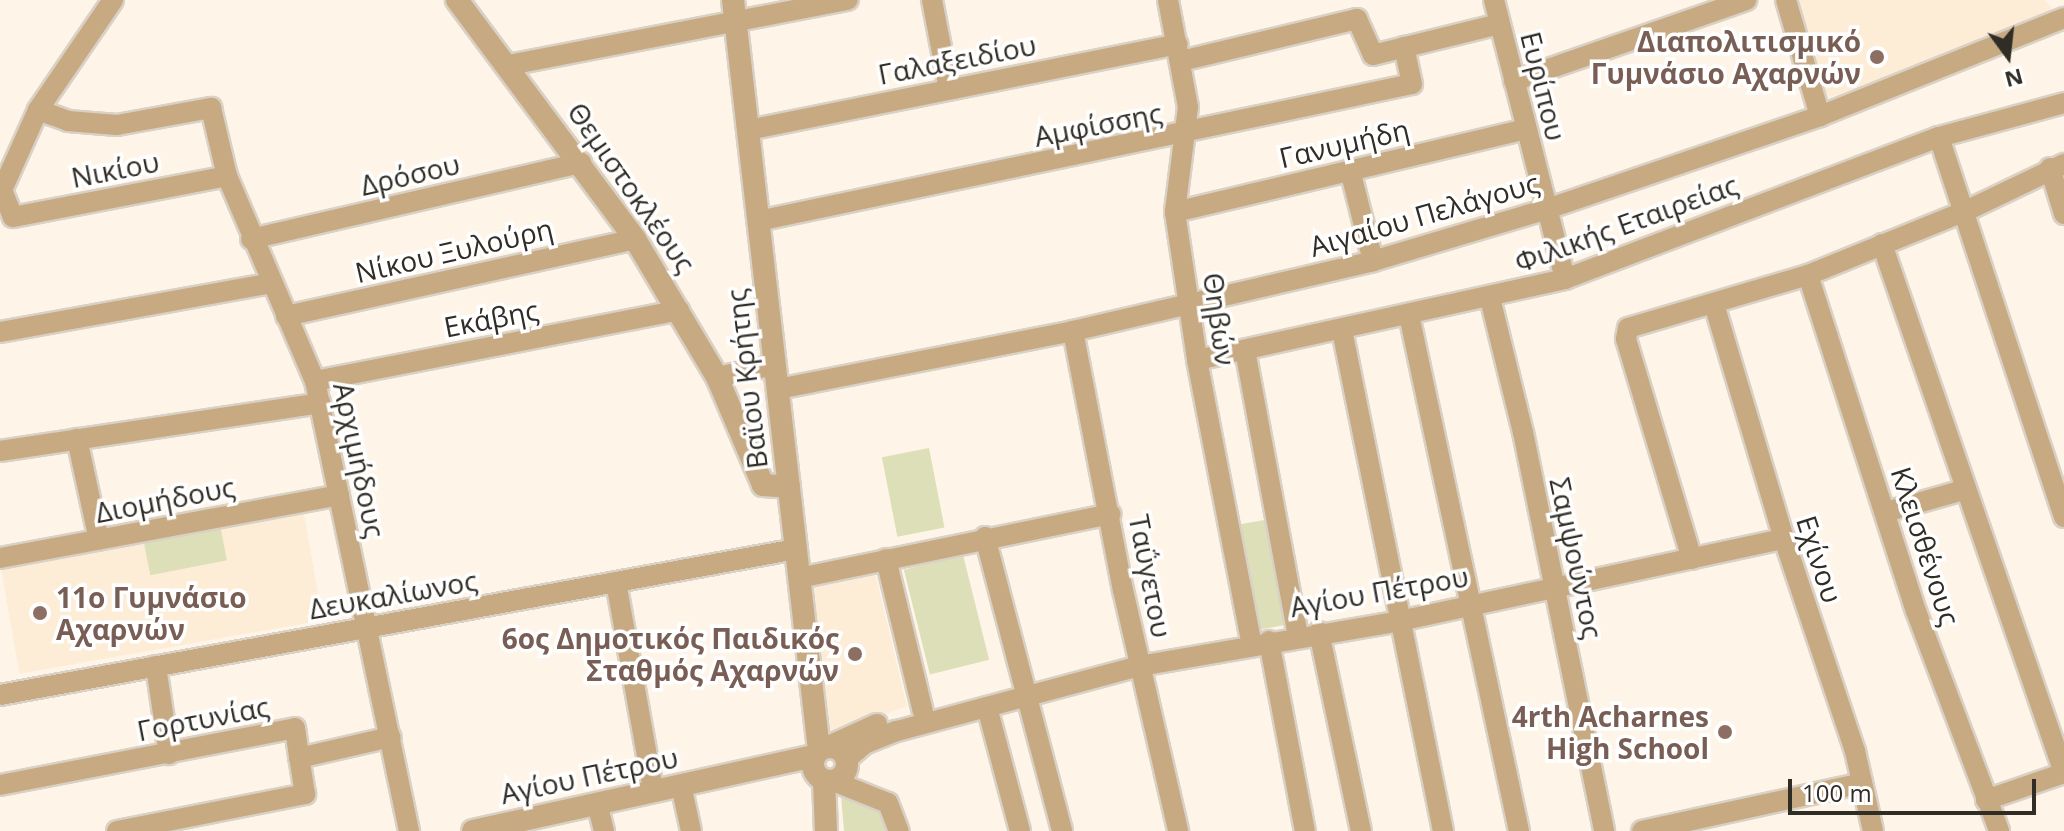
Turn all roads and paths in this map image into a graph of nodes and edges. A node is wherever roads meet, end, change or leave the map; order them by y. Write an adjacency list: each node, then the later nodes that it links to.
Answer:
1 (113, 0): 18 (street)
2 (457, 0): 14 (street, Θεμιστοκλέους)
3 (848, 0): 9 (street)
4 (932, 0): 16 (street)
5 (1168, 0): 13 (street, Θηβών)
6 (1494, 0): 11 (street, Ευρίπου)
7 (1746, 0): 15 (street)
8 (1786, 0): 19 (street)
9 (734, 11): 14 (street); 21 (street, Βαϊου Κρήτης)
10 (2064, 18): 19 (street, Αιγαίου Πελάγους)
11 (1499, 24): 12 (street, Γαλαξειδίου); 15 (street, Ευρίπου)
12 (1404, 47): 13 (street, Γαλαξειδίου); 22 (street, Αμφίσσης)
13 (1179, 52): 16 (street, Γαλαξειδίου); 22 (street, Θηβών)
14 (509, 65): 24 (street, Θεμιστοκλέους)
15 (1514, 81): 20 (street, Ευρίπου)
16 (949, 89): 21 (street, Γαλαξειδίου)
17 (2064, 103): 23 (street, Φιλικής Εταιρείας)
18 (38, 110): 27 (street, Αρχιμήδους); 27 (street, Νικίου)
19 (1820, 116): 28 (street, Αιγαίου Πελάγους)
20 (1526, 129): 26 (street, Γανυμήδη); 28 (street, Ευρίπου)
21 (748, 130): 32 (street, Βαϊου Κρήτης)
22 (1184, 135): 30 (street, Θηβών); 32 (street, Αμφίσσης)
23 (1939, 137): 29 (street); 38 (street, Φιλικής Εταιρείας)
24 (581, 163): 33 (street, Δρόσου); 34 (street, Θεμιστοκλέους)
25 (2057, 166): 29 (street); 31 (street)
26 (1350, 170): 30 (street, Γανυμήδη); 36 (street)
27 (227, 176): 33 (street, Αρχιμήδους)
28 (1547, 209): 36 (street, Αιγαίου Πελάγους); 38 (street, Ευρίπου)
29 (1966, 211): 35 (street); 63 (street)
30 (1175, 212): 42 (street, Θηβών)
31 (2064, 214)
32 (758, 221): 51 (street, Βαϊου Κρήτης)
33 (251, 239): 39 (street, Αρχιμήδους)
34 (635, 239): 43 (street, Θεμιστοκλέους); 45 (street, Νίκου Ξυλούρη)
35 (1882, 244): 37 (street); 59 (street)
36 (1373, 261): 42 (street, Αιγαίου Πελάγους)
37 (1808, 275): 41 (street); 61 (street, Κλεισθένους)
38 (1565, 279): 40 (street, Φιλικής Εταιρείας)
39 (271, 283): 45 (street, Αρχιμήδους); 48 (street)
40 (1490, 298): 44 (street, Φιλικής Εταιρείας); 73 (street, Σαμψούντος)
41 (1714, 304): 65 (street, Εχίνου); 70 (street)
42 (1190, 305): 47 (street, Αιγαίου Πελάγους); 50 (street, Θηβών)
43 (679, 310): 52 (street, Θεμιστοκλέους); 53 (street, Εκάβης)
44 (1409, 315): 46 (street, Φιλικής Εταιρείας); 74 (street)
45 (286, 316): 53 (street, Αρχιμήδους)
46 (1342, 330): 49 (street, Φιλικής Εταιρείας); 75 (street)
47 (1073, 331): 54 (street, Αιγαίου Πελάγους); 62 (street, Ταΰγετου)
48 (0, 332)
49 (1245, 350): 50 (street, Φιλικής Εταιρείας); 78 (street)
50 (1197, 360): 79 (street, Θηβών)
51 (775, 365): 52 (street); 54 (street, Βαϊου Κρήτης)
52 (717, 377): 58 (street, Θεμιστοκλέους)
53 (315, 381): 55 (street, Αρχιμήδους)
54 (778, 389): 58 (street, Βαϊου Κρήτης)
55 (320, 403): 56 (street); 60 (street, Αρχιμήδους)
56 (77, 439): 57 (street); 66 (street)
57 (0, 451)
58 (789, 487): 67 (street, Βαϊου Κρήτης)
59 (1963, 490): 61 (street); 91 (street)
60 (339, 495): 66 (street, Διομήδους); 76 (street, Αρχιμήδους)
61 (1886, 512): 96 (street, Κλεισθένους)
62 (1110, 514): 64 (street); 81 (street, Ταΰγετου)
63 (2064, 517)
64 (985, 537): 69 (street); 83 (street)
65 (1784, 539): 70 (street, Αγίου Πέτρου); 92 (street, Εχίνου)
66 (99, 540): 68 (street, Διομήδους)
67 (796, 549): 71 (street, Βαϊου Κρήτης); 72 (street, Δευκαλίωνος)
68 (0, 558)
69 (886, 559): 71 (street); 85 (street)
70 (1692, 559): 73 (street, Αγίου Πέτρου)
71 (799, 578): 90 (street, Βαϊου Κρήτης)
72 (616, 582): 76 (street, Δευκαλίωνος); 95 (street)
73 (1555, 588): 74 (street, Αγίου Πέτρου); 114 (street, Σαμψούντος)
74 (1472, 606): 75 (street, Αγίου Πέτρου); 113 (street)
75 (1400, 621): 77 (street, Αγίου Πέτρου); 112 (street)
76 (367, 627): 80 (street, Δευκαλίωνος); 86 (street, Αρχιμήδους)
77 (1319, 632): 78 (street, Αγίου Πέτρου); 111 (street)
78 (1298, 636): 79 (street, Αγίου Πέτρου)
79 (1260, 643): 81 (street, Αγίου Πέτρου); 110 (street, Θηβών)
80 (156, 666): 82 (street, Δευκαλίωνος); 87 (street)
81 (1140, 666): 83 (street, Αγίου Πέτρου); 109 (street, Ταΰγετου)
82 (0, 695)
83 (1029, 698): 84 (street, Αγίου Πέτρου); 108 (street)
84 (987, 707): 85 (street, Αγίου Πέτρου); 89 (street, Αγίου Πέτρου); 107 (street)
85 (923, 712): 90 (street, Αγίου Πέτρου)
86 (391, 737): 88 (street); 101 (street, Αρχιμήδους)
87 (169, 754): 88 (street, Γορτυνίας); 93 (street, Γορτυνίας)
88 (299, 758): 98 (street)
89 (847, 759): 90 (street)
90 (822, 765): 94 (street, Αγίου Πέτρου); 105 (street, Βαϊου Κρήτης); 106 (street)
91 (2064, 773): 96 (street)
92 (1862, 783): 115 (street); 116 (street, Εχίνου)
93 (0, 785)
94 (681, 785): 95 (street, Αγίου Πέτρου); 104 (street)
95 (653, 789): 97 (street, Αγίου Πέτρου)
96 (1986, 800): 117 (street, Κλεισθένους)
97 (597, 803): 99 (street, Αγίου Πέτρου); 103 (street)
98 (196, 824): 100 (street)
99 (530, 825): 102 (street, Αγίου Πέτρου)
100 (117, 831)
101 (409, 831)
102 (473, 831)
103 (604, 831)
104 (691, 831)
105 (826, 831)
106 (899, 831)
107 (1020, 831)
108 (1062, 831)
109 (1178, 831)
110 (1305, 831)
111 (1361, 831)
112 (1443, 831)
113 (1519, 831)
114 (1604, 831)
115 (1642, 831)
116 (1873, 831)
117 (1999, 831)

